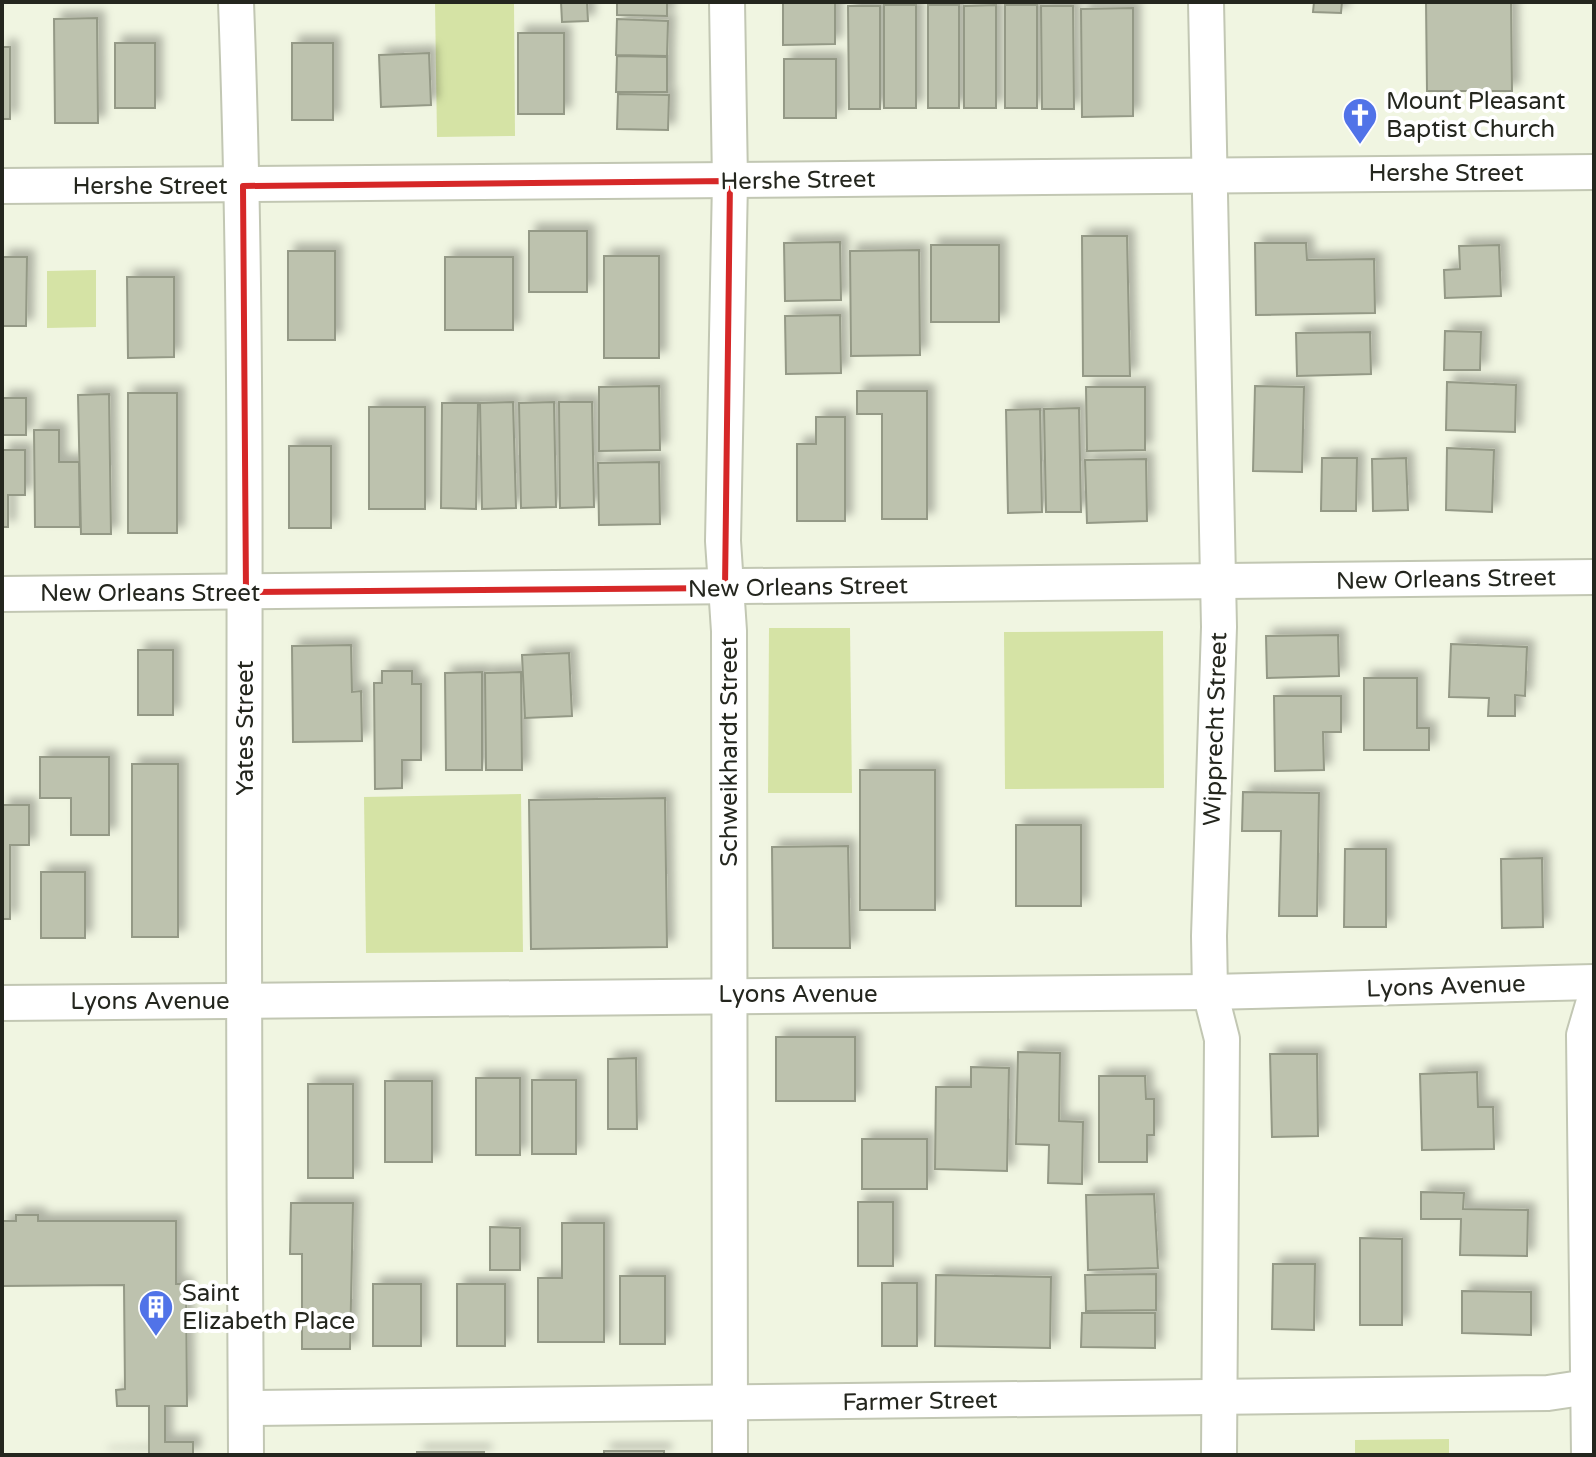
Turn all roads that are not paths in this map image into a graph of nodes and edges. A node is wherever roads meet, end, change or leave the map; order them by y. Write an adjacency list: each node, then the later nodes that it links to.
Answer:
1 (236, 2): 8 (street, Yates Street)
2 (727, 2): 6 (street, Schweikhardt Street)
3 (1206, 2): 5 (street, Wipprecht Street)
4 (1594, 172): 5 (street, Hershe Street)
5 (1210, 173): 6 (street, Hershe Street); 10 (street, Wipprecht Street)
6 (730, 181): 8 (street, Hershe Street); 11 (street, Schweikhardt Street)
7 (2, 186): 8 (street, Hershe Street)
8 (243, 186): 12 (street, Yates Street)
9 (1594, 577): 10 (street, New Orleans Street)
10 (1218, 581): 11 (street, New Orleans Street); 15 (street, Wipprecht Street)
11 (725, 588): 12 (street, New Orleans Street); 16 (street, Schweikhardt Street)
12 (246, 592): 13 (street, New Orleans Street); 17 (street, Yates Street)
13 (2, 594)
14 (1594, 982): 15 (street, Lyons Avenue)
15 (1210, 992): 16 (street, Lyons Avenue); 21 (street, Wipprecht Street)
16 (730, 995): 17 (street, Lyons Avenue); 22 (street, Schweikhardt Street)
17 (245, 1001): 19 (street, Lyons Avenue); 23 (street, Yates Street)
18 (1594, 1001): 20 (street)
19 (2, 1003)
20 (1591, 1386): 21 (street, Farmer Street); 27 (street)
21 (1219, 1397): 22 (street, Farmer Street); 26 (street, Wipprecht Street)
22 (730, 1403): 23 (street, Farmer Street); 25 (street, Schweikhardt Street)
23 (246, 1408): 24 (street, Yates Street)
24 (246, 1455)
25 (730, 1455)
26 (1219, 1455)
27 (1589, 1455)

